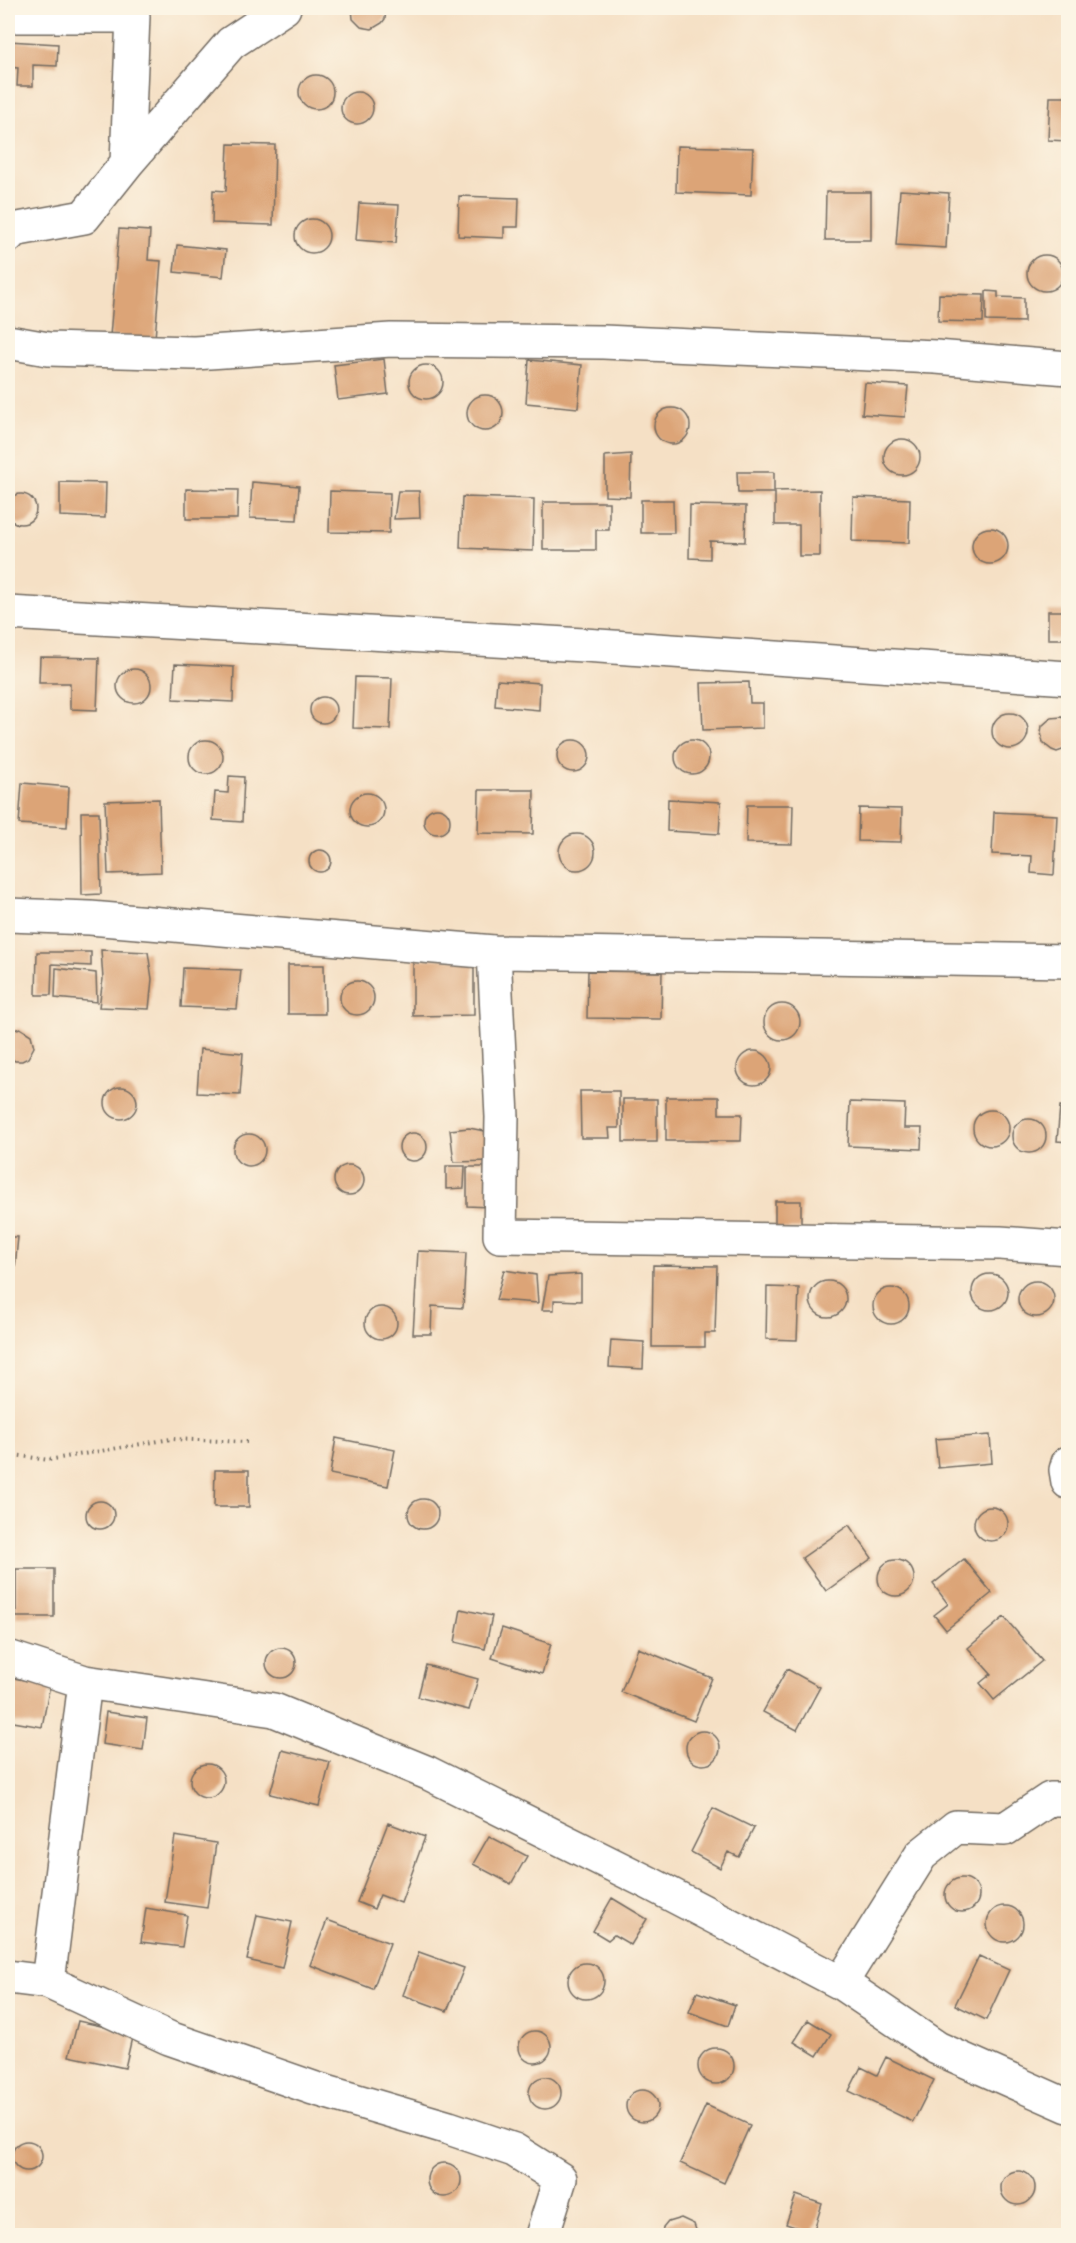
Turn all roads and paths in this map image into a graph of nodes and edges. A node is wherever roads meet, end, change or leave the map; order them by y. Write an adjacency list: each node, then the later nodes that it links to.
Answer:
1 (284, 8): 3 (street)
2 (8, 16): 3 (street)
3 (127, 163): 4 (street)
4 (9, 232)
5 (8, 342): 6 (street)
6 (1068, 368)
7 (8, 613): 8 (street)
8 (1068, 678)
9 (8, 915): 10 (street)
10 (494, 952): 11 (street); 12 (street)
11 (1068, 962)
12 (1068, 1248)
13 (247, 1442): 14 (path)
14 (8, 1454)
15 (1068, 1463): 16 (street)
16 (1068, 1482)
17 (8, 1657): 18 (street)
18 (85, 1682): 21 (street); 22 (street)
19 (1066, 1794): 22 (street)
20 (8, 1977): 21 (street)
21 (48, 1982): 24 (street)
22 (841, 1983): 23 (street)
23 (1068, 2106)
24 (542, 2235)

